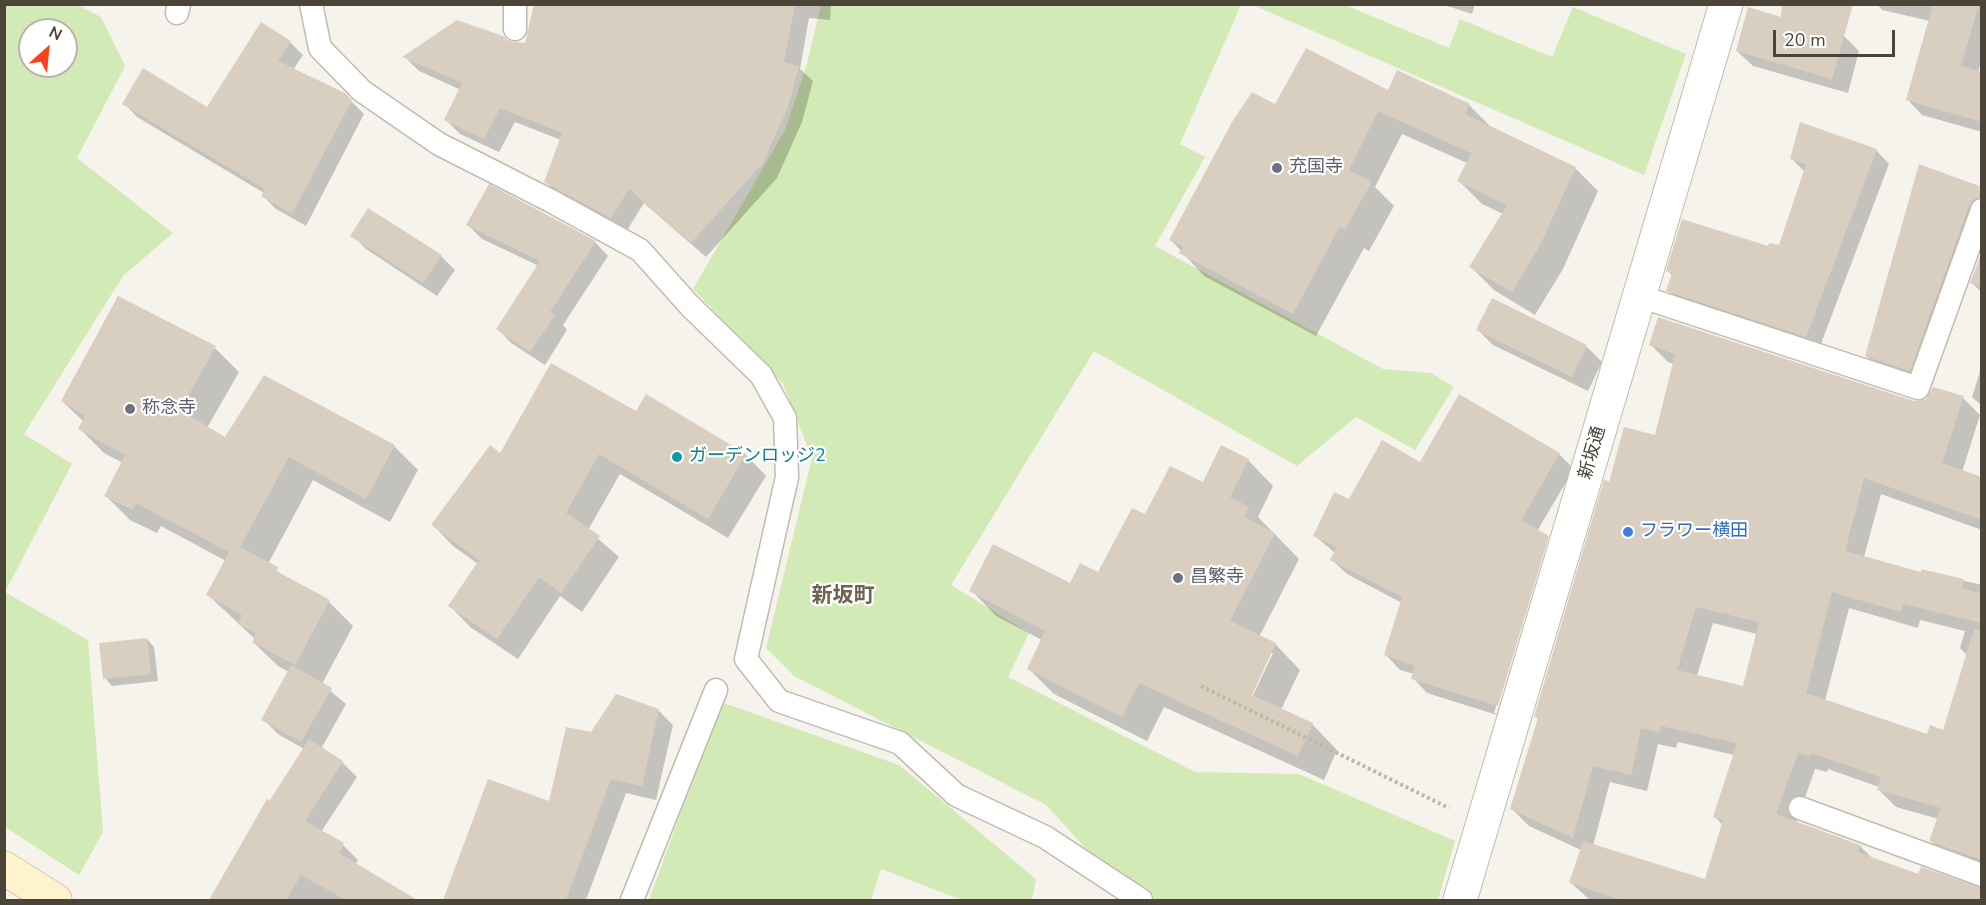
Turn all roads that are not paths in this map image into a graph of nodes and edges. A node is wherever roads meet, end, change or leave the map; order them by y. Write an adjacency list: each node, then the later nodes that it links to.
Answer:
1 (311, 4): 13 (lane)
2 (515, 4): 4 (lane)
3 (1726, 4): 6 (street, 新坂通)
4 (515, 29)
5 (1982, 210): 6 (lane)
6 (1640, 296): 14 (street, 新坂通)
7 (716, 690): 12 (lane)
8 (1800, 808): 10 (lane)
9 (4, 868): 11 (street)
10 (1982, 875)
11 (55, 900)
12 (632, 900)
13 (1141, 900)
14 (1460, 900)

